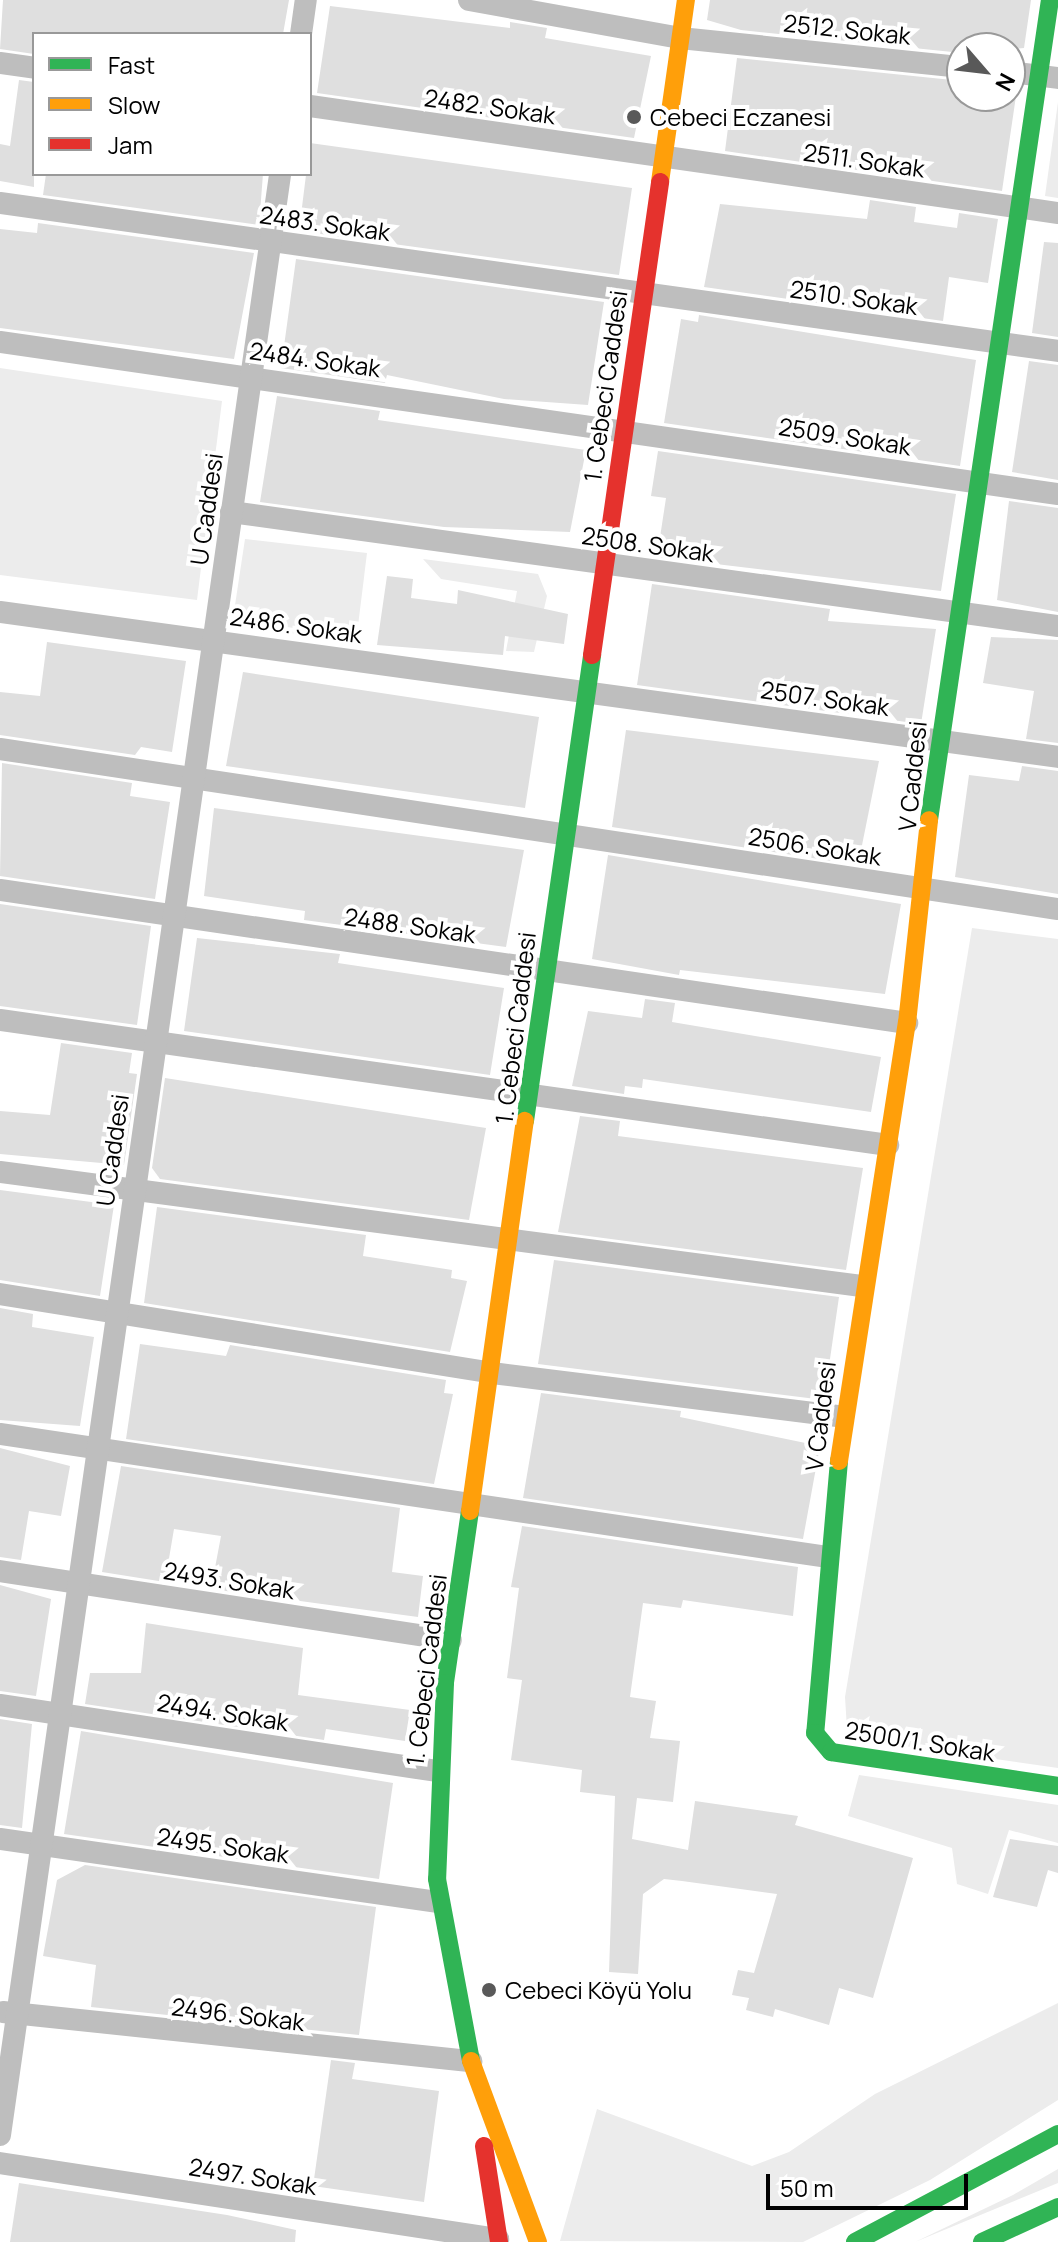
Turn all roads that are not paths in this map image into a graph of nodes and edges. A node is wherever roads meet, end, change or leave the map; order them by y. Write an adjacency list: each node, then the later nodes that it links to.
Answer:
1 (306, 0): 5 (street)
2 (469, 0): 6 (street, 2512. Sokak)
3 (686, 0): 6 (main road, 1. Cebeci Caddesi)
4 (1050, 0): 11 (main road, V Caddesi)
5 (301, 32)
6 (680, 38): 8 (street, 2512. Sokak); 13 (main road, 1. Cebeci Caddesi)
7 (0, 63): 9 (street)
8 (946, 65)
9 (32, 68)
10 (1026, 74): 11 (street)
11 (1048, 77): 16 (main road, V Caddesi)
12 (312, 106): 13 (street, 2482. Sokak)
13 (663, 156): 16 (street, 2511. Sokak); 19 (main road, 1. Cebeci Caddesi)
14 (280, 176): 18 (street, U Caddesi)
15 (0, 203): 18 (street, 2483. Sokak)
16 (1020, 209): 17 (street, 2511. Sokak); 21 (main road, V Caddesi)
17 (1058, 213)
18 (270, 242): 19 (street, 2483. Sokak); 23 (street, U Caddesi)
19 (643, 294): 21 (street, 2510. Sokak); 24 (main road, 1. Cebeci Caddesi)
20 (0, 342): 23 (street, 2484. Sokak)
21 (1000, 343): 22 (street, 2510. Sokak); 25 (main road, V Caddesi)
22 (1058, 351)
23 (251, 376): 24 (street, 2484. Sokak); 27 (street, U Caddesi)
24 (624, 427): 25 (street, 2509. Sokak); 28 (main road, 1. Cebeci Caddesi)
25 (980, 484): 26 (street, 2509. Sokak); 30 (main road, V Caddesi)
26 (1058, 494)
27 (231, 512): 28 (street, 2508. Sokak); 32 (street, U Caddesi)
28 (603, 564): 30 (street, 2508. Sokak); 33 (main road, 1. Cebeci Caddesi)
29 (0, 612): 32 (street, 2486. Sokak)
30 (962, 615): 31 (street, 2508. Sokak); 34 (main road, V Caddesi)
31 (1058, 626)
32 (213, 641): 33 (street, 2486. Sokak); 37 (street, U Caddesi)
33 (585, 690): 34 (street, 2507. Sokak); 38 (main road, 1. Cebeci Caddesi)
34 (938, 740): 36 (street, 2507. Sokak); 40 (main road, V Caddesi)
35 (0, 749): 37 (street, 2506. Sokak)
36 (1058, 757)
37 (193, 776): 38 (street, 2506. Sokak); 42 (street, U Caddesi)
38 (564, 832): 40 (street, 2506. Sokak); 43 (main road, 1. Cebeci Caddesi)
39 (0, 890): 42 (street, 2488. Sokak)
40 (926, 890): 41 (street, 2506. Sokak); 45 (main road, V Caddesi)
41 (1058, 909)
42 (173, 916): 43 (street, 2488. Sokak); 46 (street, U Caddesi)
43 (544, 971): 45 (street, 2488. Sokak); 47 (main road, 1. Cebeci Caddesi)
44 (0, 1020): 46 (street)
45 (907, 1023): 48 (main road, V Caddesi)
46 (154, 1043): 47 (street); 50 (street, U Caddesi)
47 (532, 1099): 48 (street); 51 (main road, 1. Cebeci Caddesi)
48 (888, 1145): 52 (main road, V Caddesi)
49 (0, 1172): 50 (street)
50 (132, 1191): 51 (street); 54 (street, U Caddesi)
51 (513, 1237): 52 (street); 55 (main road, 1. Cebeci Caddesi)
52 (861, 1286): 56 (main road, V Caddesi)
53 (0, 1294): 54 (street)
54 (115, 1314): 55 (street); 58 (street, U Caddesi)
55 (492, 1373): 56 (street); 59 (main road, 1. Cebeci Caddesi)
56 (843, 1417): 60 (main road, V Caddesi)
57 (0, 1434): 58 (street)
58 (97, 1448): 59 (street); 62 (street, U Caddesi)
59 (472, 1505): 60 (street); 63 (main road, 1. Cebeci Caddesi)
60 (827, 1557): 67 (main road, 2500/1. Sokak)
61 (0, 1571): 62 (street, 2493. Sokak)
62 (76, 1583): 63 (street, 2493. Sokak); 65 (street, U Caddesi)
63 (451, 1640): 66 (main road, 1. Cebeci Caddesi)
64 (0, 1705): 65 (street, 2494. Sokak)
65 (57, 1714): 66 (street, 2494. Sokak); 69 (street, U Caddesi)
66 (438, 1771): 70 (main road, 1. Cebeci Caddesi)
67 (1058, 1786)
68 (0, 1839): 69 (street, 2495. Sokak)
69 (38, 1844): 70 (street, 2495. Sokak); 71 (street, U Caddesi)
70 (439, 1902): 72 (main road, 1. Cebeci Caddesi)
71 (8, 2013): 72 (street, 2496. Sokak); 74 (street, U Caddesi)
72 (471, 2061): 78 (main road); 79 (main road)
73 (1058, 2134): 80 (main road)
74 (0, 2135)
75 (0, 2163): 78 (street, 2497. Sokak)
76 (1058, 2207): 77 (main road)
77 (997, 2238): 81 (main road)
78 (498, 2241)
79 (538, 2242)
80 (855, 2242)
81 (982, 2242)

